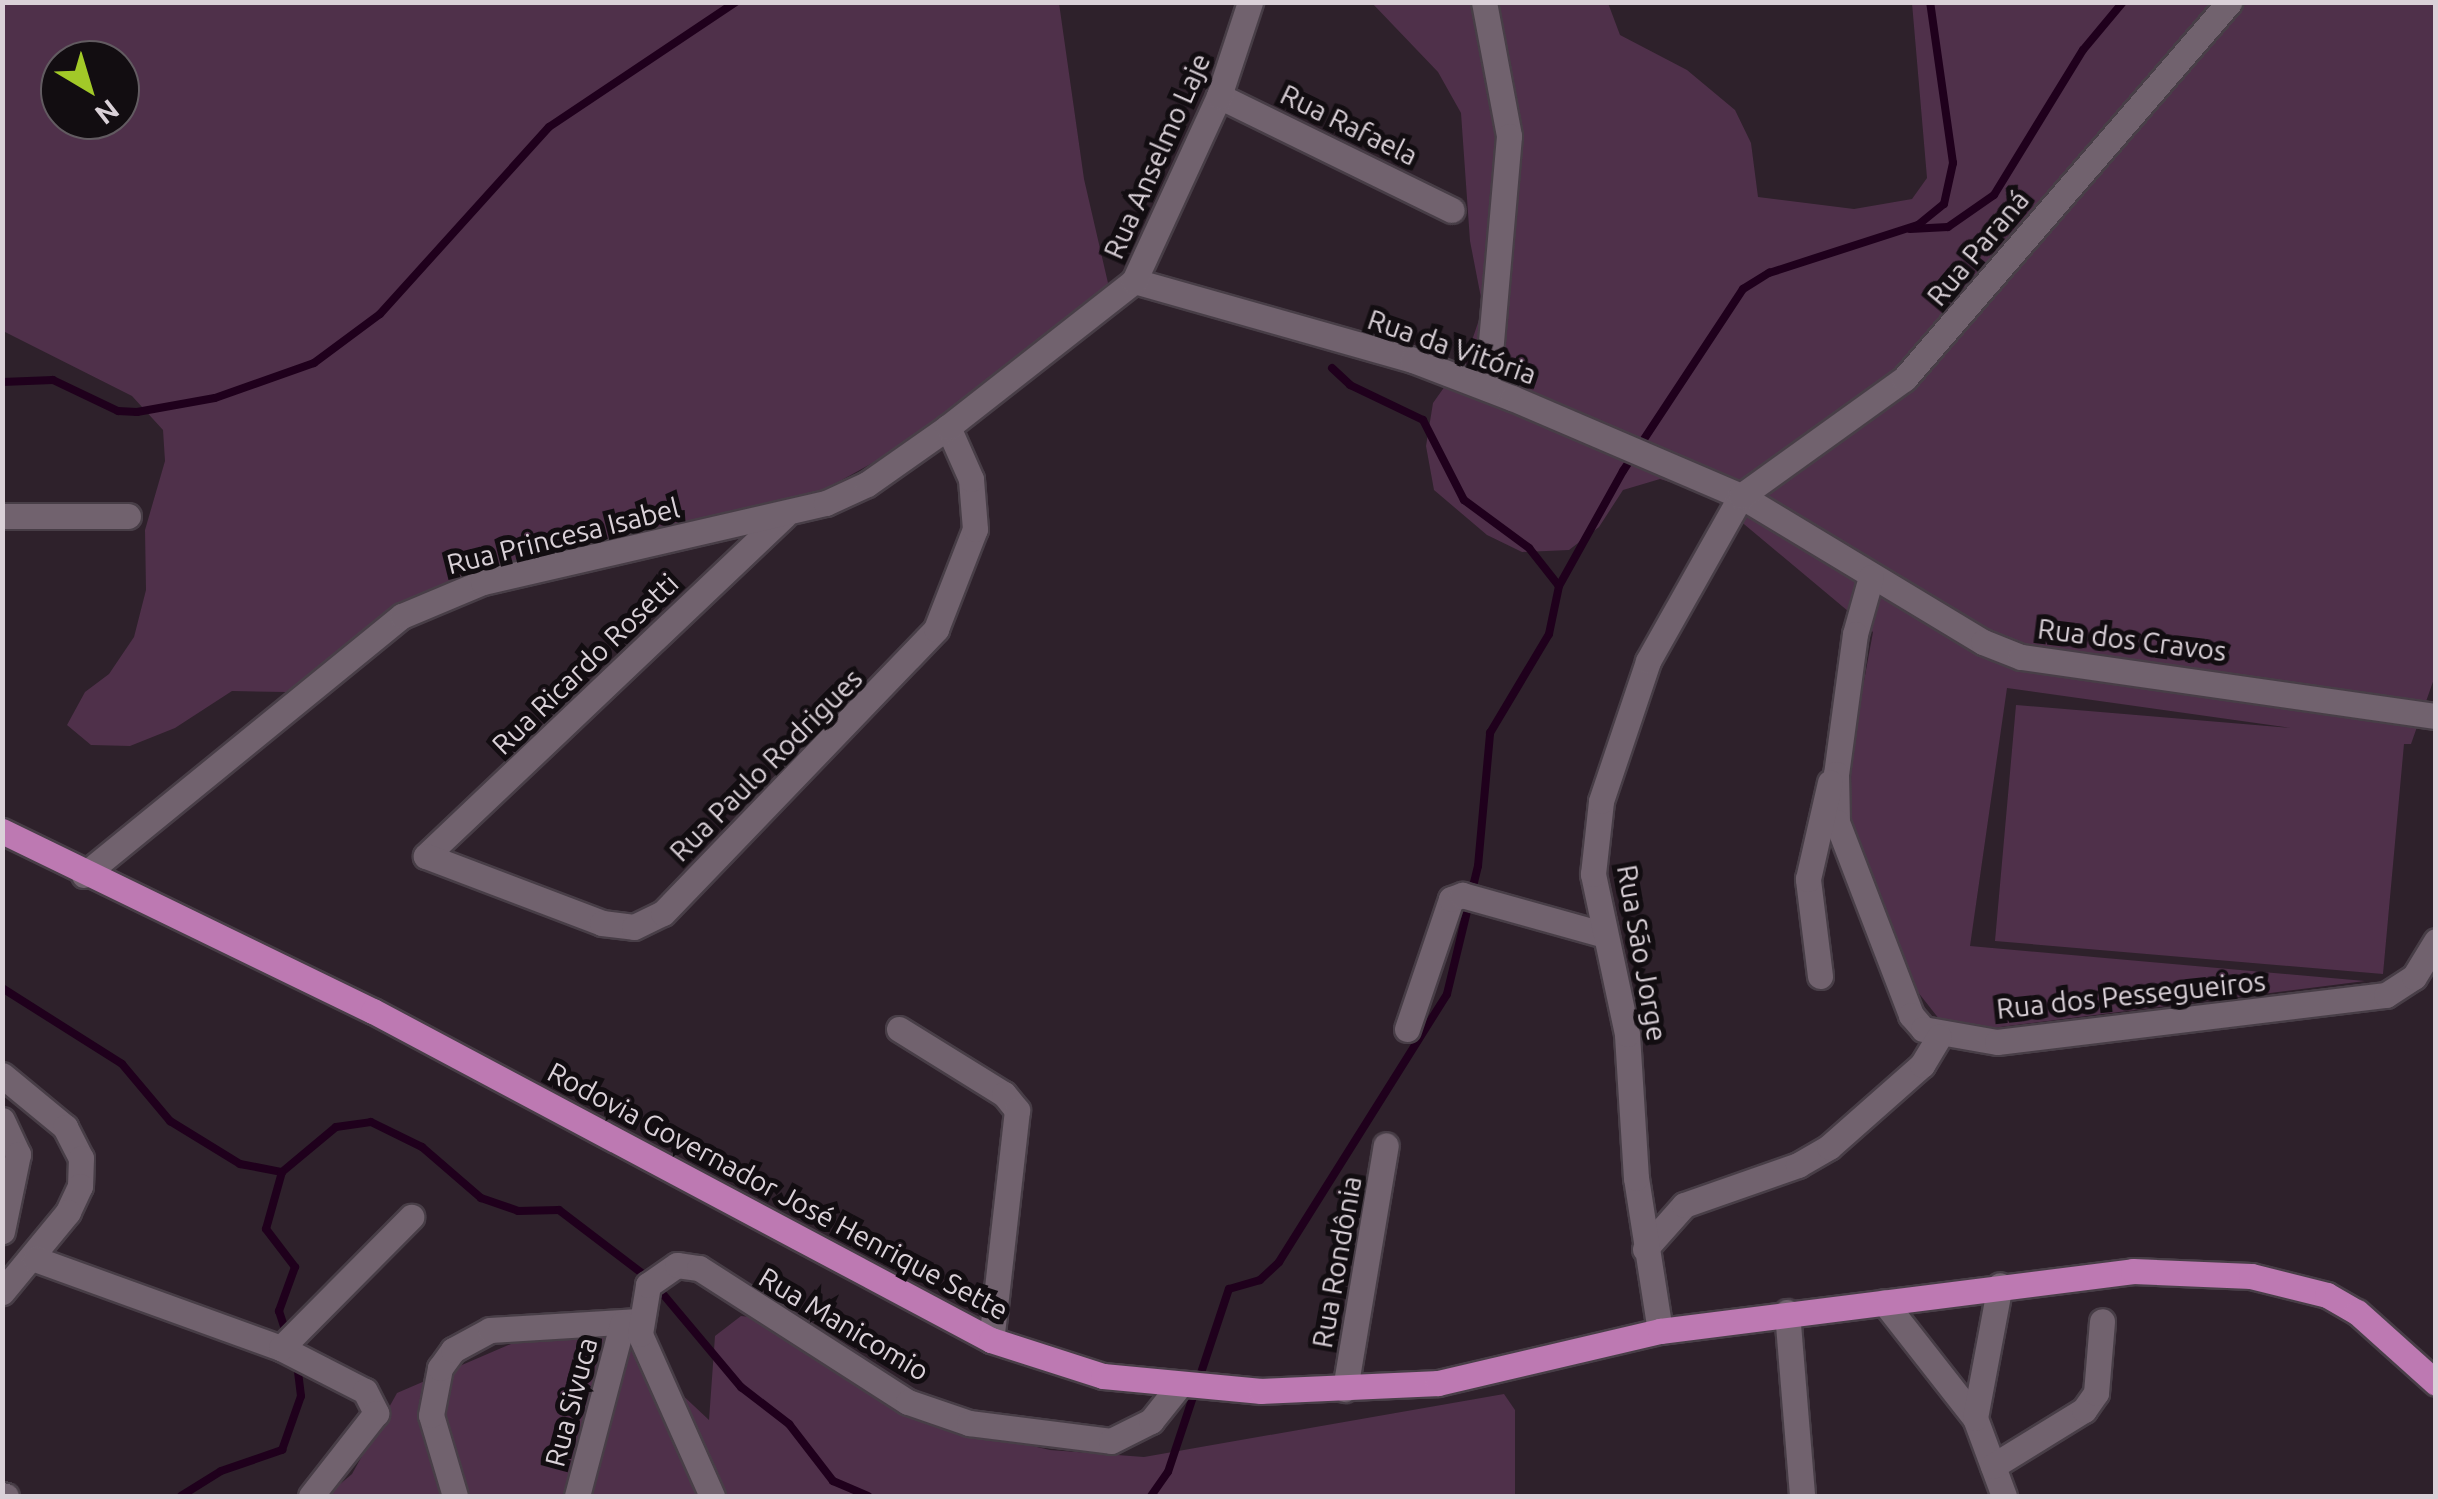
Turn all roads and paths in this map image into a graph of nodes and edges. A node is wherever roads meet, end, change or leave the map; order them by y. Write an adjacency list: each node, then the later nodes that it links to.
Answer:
1 (1250, 2): 4 (street, Rua Anselmo Laje)
2 (1484, 2): 7 (street)
3 (2228, 2): 9 (street, Rua Paraná)
4 (1219, 96): 5 (street, Rua Rafaela); 6 (street, Rua Anselmo Laje)
5 (1452, 210)
6 (1134, 281): 7 (street, Rua da Vitória); 8 (street, Rua Anselmo Laje)
7 (1487, 388): 9 (street, Rua da Vitória)
8 (948, 426): 12 (street, Rua Princesa Isabel); 17 (street, Rua Paulo Rodrigues)
9 (1741, 496): 13 (street, Rua dos Cravos); 19 (street, Rua São Jorge)
10 (2, 516): 11 (street)
11 (128, 516)
12 (784, 516): 17 (street, Rua Ricardo Rosetti); 18 (street, Rua Princesa Isabel)
13 (1872, 577): 14 (street, Rua dos Cravos); 15 (street)
14 (2436, 716)
15 (1836, 774): 21 (street); 24 (street)
16 (2, 831): 18 (main road, Rodovia Governador José Henrique Sette)
17 (426, 856)
18 (84, 875): 40 (main road, Rodovia Governador José Henrique Sette)
19 (1602, 934): 23 (street); 30 (street, Rua São Jorge)
20 (2436, 942): 24 (street, Rua dos Pessegueiros)
21 (1820, 976)
22 (899, 1029): 40 (street)
23 (1406, 1029)
24 (1939, 1037): 30 (street)
25 (2, 1075): 31 (street)
26 (2, 1120): 29 (street)
27 (1386, 1144): 44 (street, Rua Rondônia)
28 (410, 1217): 41 (street)
29 (2, 1231)
30 (1645, 1249): 39 (street, Rua São Jorge)
31 (35, 1259): 34 (street); 41 (street)
32 (648, 1285): 38 (street, Rua Sivuca); 43 (street, Rua Manicomio)
33 (2000, 1285): 35 (main road, Rodovia Governador José Henrique Sette); 42 (main road, Rodovia Governador José Henrique Sette); 45 (street)
34 (2, 1292)
35 (1884, 1302): 36 (main road, Rodovia Governador José Henrique Sette); 45 (street)
36 (1787, 1312): 39 (main road, Rodovia Governador José Henrique Sette); 52 (street)
37 (2102, 1320): 46 (street)
38 (630, 1322): 48 (street); 49 (street, Rua Sivuca); 50 (street); 51 (street)
39 (1660, 1331): 44 (main road, Rodovia Governador José Henrique Sette)
40 (991, 1340): 43 (main road, Rodovia Governador José Henrique Sette)
41 (281, 1348): 47 (street)
42 (2436, 1383)
43 (1178, 1387): 44 (main road, Rodovia Governador José Henrique Sette)
44 (1345, 1389)
45 (1975, 1418): 46 (street)
46 (1993, 1466): 53 (street)
47 (311, 1496)
48 (454, 1496)
49 (577, 1496)
50 (712, 1496)
51 (725, 1496)
52 (1802, 1496)
53 (2004, 1496)

